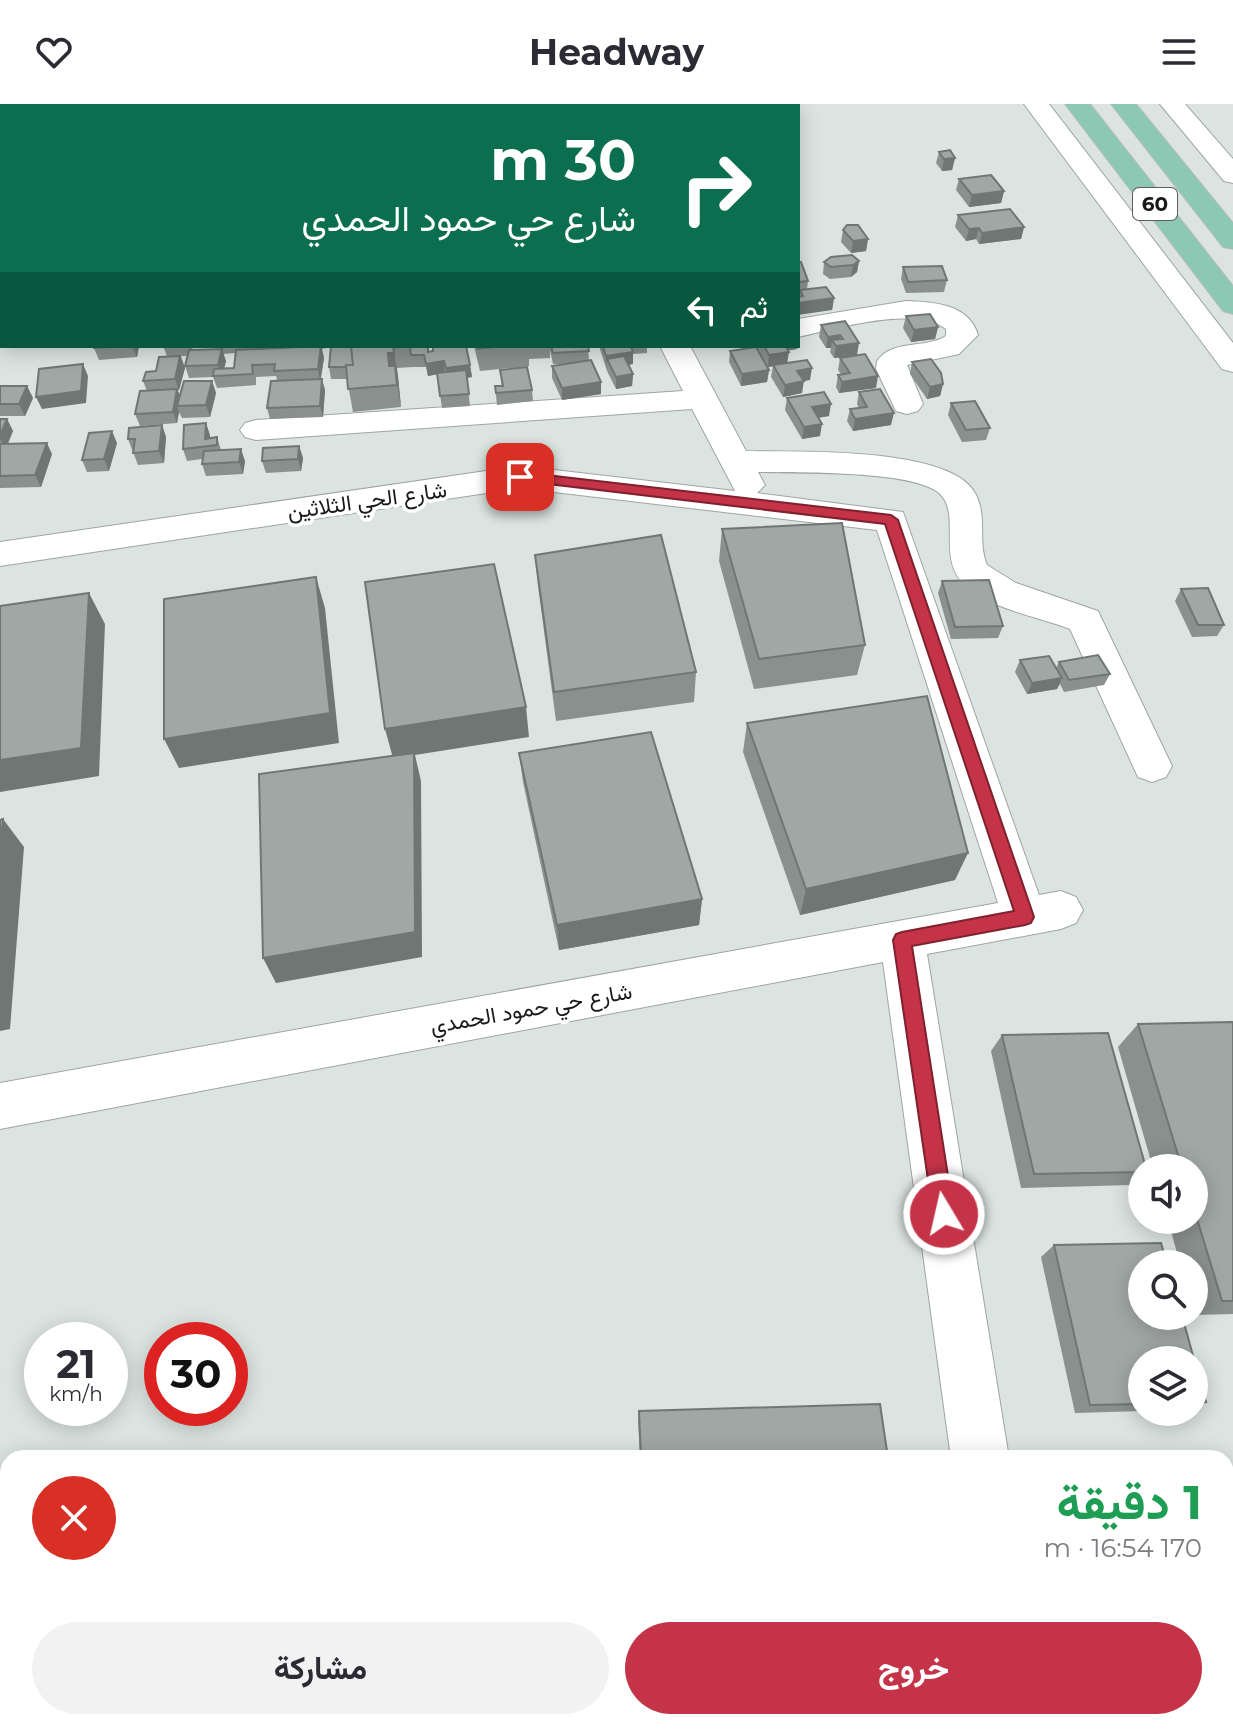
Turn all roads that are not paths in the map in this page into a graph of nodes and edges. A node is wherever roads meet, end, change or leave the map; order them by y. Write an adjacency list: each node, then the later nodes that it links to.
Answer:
1 (1036, 104): 10 (street)
2 (1077, 104): 7 (main road, 60)
3 (1123, 104): 6 (main road, 60)
4 (1172, 104): 5 (street)
5 (1233, 175)
6 (1233, 241)
7 (1233, 305)
8 (800, 328): 12 (street)
9 (677, 349): 11 (street)
10 (1233, 363)
11 (705, 399): 13 (street); 14 (street)
12 (907, 404)
13 (256, 430)
14 (736, 461): 15 (street); 17 (street)
15 (757, 504): 16 (street, شارع الحي الثلاثين); 18 (street, شارع الحي الثلاثين)
16 (0, 554)
17 (1152, 766)
18 (1043, 914): 19 (street, شارع حي حمود الحمدي)
19 (902, 940): 20 (street, شارع حي حمود الحمدي); 21 (street)
20 (0, 1106)
21 (979, 1450)

